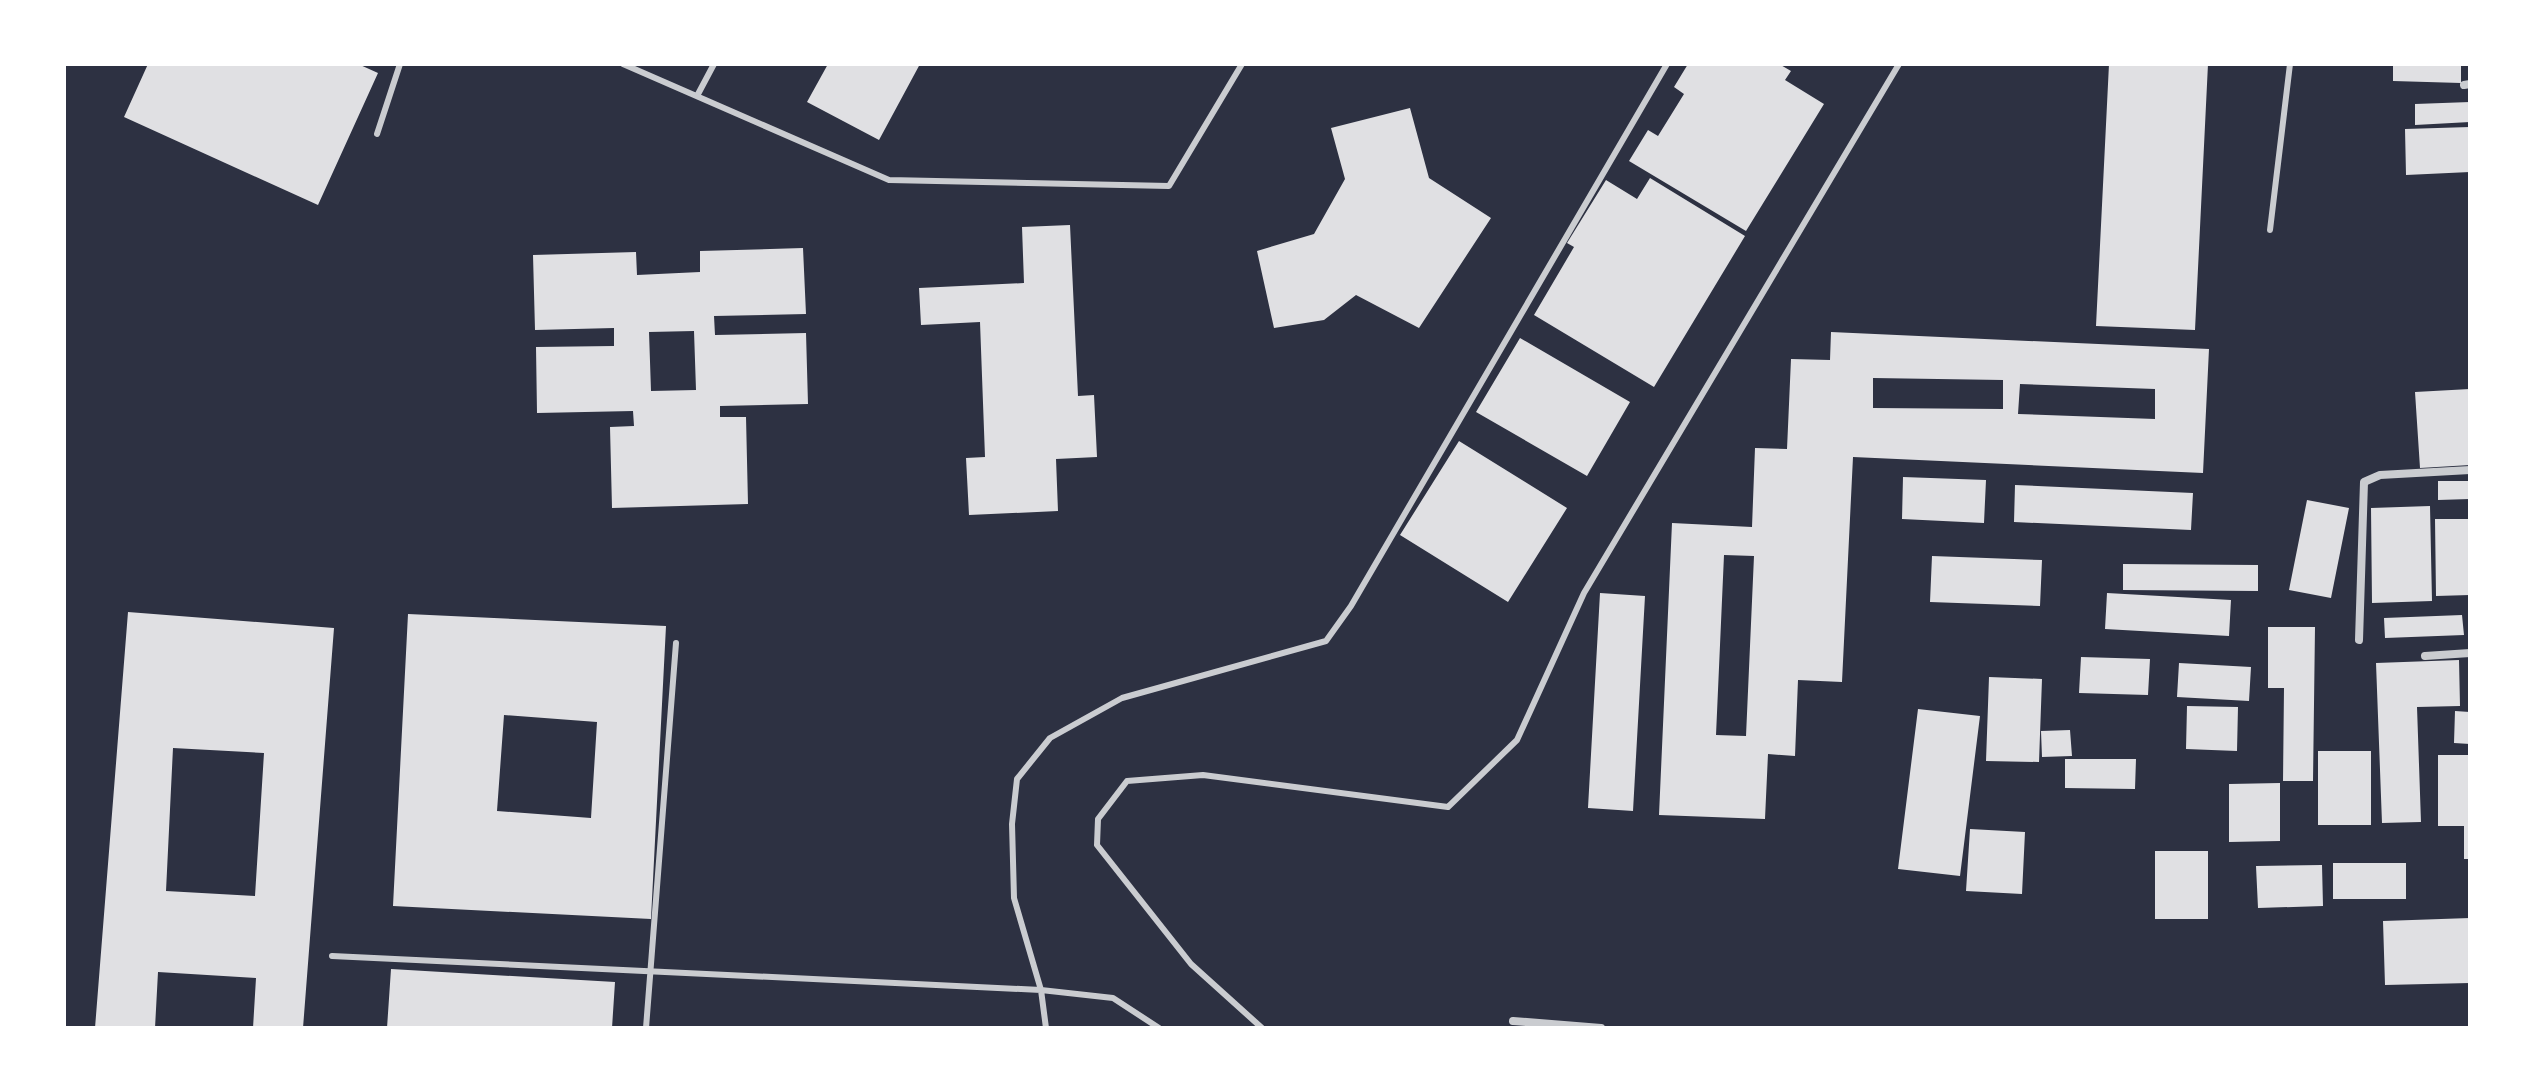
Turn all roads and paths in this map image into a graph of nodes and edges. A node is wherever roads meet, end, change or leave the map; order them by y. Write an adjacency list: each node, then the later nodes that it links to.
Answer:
1 (400, 64): 9 (lane)
2 (623, 64): 8 (lane)
3 (714, 64): 8 (lane)
4 (1242, 64): 8 (lane)
5 (1667, 64): 18 (lane)
6 (1899, 64): 23 (lane)
7 (2290, 64): 10 (lane)
8 (697, 96)
9 (377, 134)
10 (2270, 230)
11 (2470, 470): 12 (street)
12 (2359, 640)
13 (676, 643): 17 (lane)
14 (2470, 653): 15 (street)
15 (2425, 656)
16 (332, 956): 17 (lane)
17 (653, 971): 18 (lane); 20 (lane)
18 (1041, 990): 21 (lane); 22 (lane)
19 (1513, 1021): 24 (street)
20 (646, 1028)
21 (1046, 1028)
22 (1159, 1028)
23 (1262, 1028)
24 (1601, 1028)

